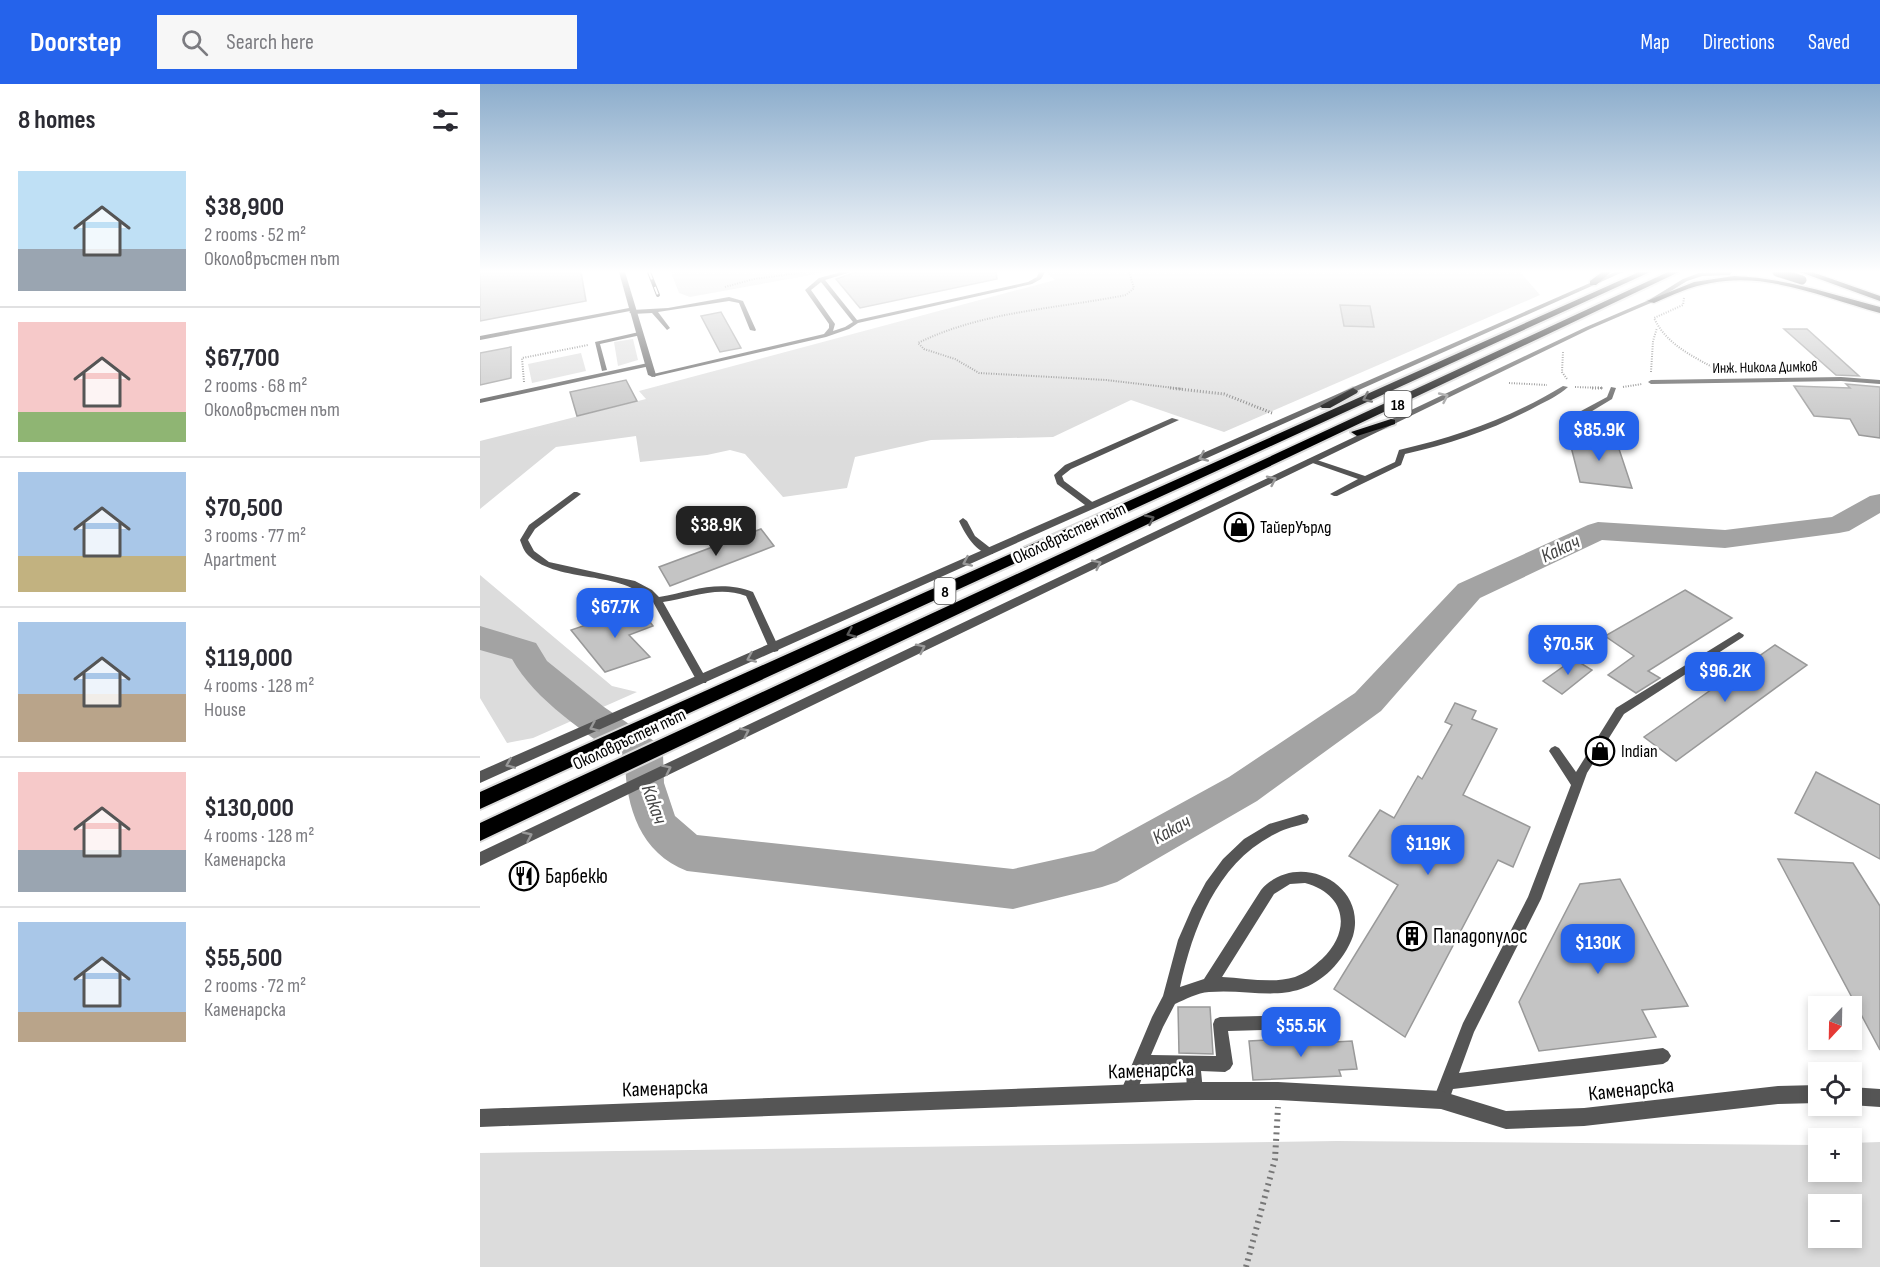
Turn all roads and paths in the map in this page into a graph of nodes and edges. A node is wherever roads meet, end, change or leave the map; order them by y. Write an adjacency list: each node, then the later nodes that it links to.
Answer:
1 (542, 327): 15 (street)
2 (637, 327): 13 (street)
3 (752, 327): 12 (lane)
4 (832, 327): 14 (lane)
5 (848, 327): 14 (lane)
6 (958, 327): 30 (path)
7 (1495, 327): 28 (street, 8)
8 (1523, 327): 36 (highway, Околовръстен път / 18, one-way to 36)
9 (1559, 327): 34 (highway, Околовръстен път / 18)
10 (1590, 327): 33 (street, one-way to 10)
11 (1657, 328): 21 (path); 22 (path)
12 (753, 330)
13 (639, 334): 16 (lane); 18 (street)
14 (826, 335): 20 (lane)
15 (480, 339)
16 (597, 343): 19 (lane); 25 (path)
17 (1563, 345): 27 (path)
18 (648, 365): 20 (street); 29 (lane)
19 (604, 370)
20 (652, 375)
21 (1738, 381): 22 (lane, Инж. Никола Димков); 23 (lane, Инж. Никола Димков)
22 (1651, 382): 27 (path)
23 (1880, 382)
24 (1509, 383): 26 (path)
25 (525, 386)
26 (1565, 387): 37 (lane)
27 (1613, 388): 32 (lane)
28 (1353, 391): 30 (street); 36 (highway, 8)
29 (480, 401)
30 (1288, 419): 41 (street, one-way to 41)
31 (1175, 420): 41 (lane)
32 (1571, 420)
33 (1391, 422): 34 (highway); 35 (street)
34 (1287, 453): 40 (highway, Околовръстен път / 18)
35 (1311, 461): 37 (lane); 54 (street, one-way to 35)
36 (1229, 462): 51 (highway, Околовръстен път / 8, one-way to 51)
37 (1366, 478): 39 (lane)
38 (577, 494): 44 (lane)
39 (1334, 494)
40 (1178, 505): 53 (highway, Околовръстен път / 8, one-way to 40)
41 (1092, 506): 43 (street)
42 (963, 521): 43 (lane)
43 (990, 552): 46 (street, one-way to 46)
44 (657, 600): 46 (lane); 47 (lane)
45 (1739, 635): 50 (lane)
46 (774, 648): 47 (street, one-way to 47)
47 (702, 680): 49 (street, one-way to 49)
48 (1555, 751): 50 (lane)
49 (480, 777)
50 (1577, 784): 61 (lane)
51 (480, 801)
52 (1303, 819): 56 (lane)
53 (480, 832)
54 (480, 859)
55 (1208, 985): 55 (lane); 56 (lane)
56 (1170, 998): 59 (lane)
57 (1303, 1022): 60 (lane)
58 (1663, 1056): 61 (lane)
59 (1141, 1062): 60 (lane); 64 (lane)
60 (1193, 1064): 62 (lane)
61 (1450, 1082): 68 (lane)
62 (1195, 1091): 63 (street, Каменарска); 64 (street, Каменарска)
63 (1278, 1091): 68 (street, Каменарска); 70 (path)
64 (1128, 1093): 69 (street, Каменарска)
65 (1808, 1094): 68 (street, Каменарска)
66 (1862, 1097): 67 (street)
67 (1880, 1098)
68 (1441, 1100)
69 (480, 1118)
70 (1246, 1267)

